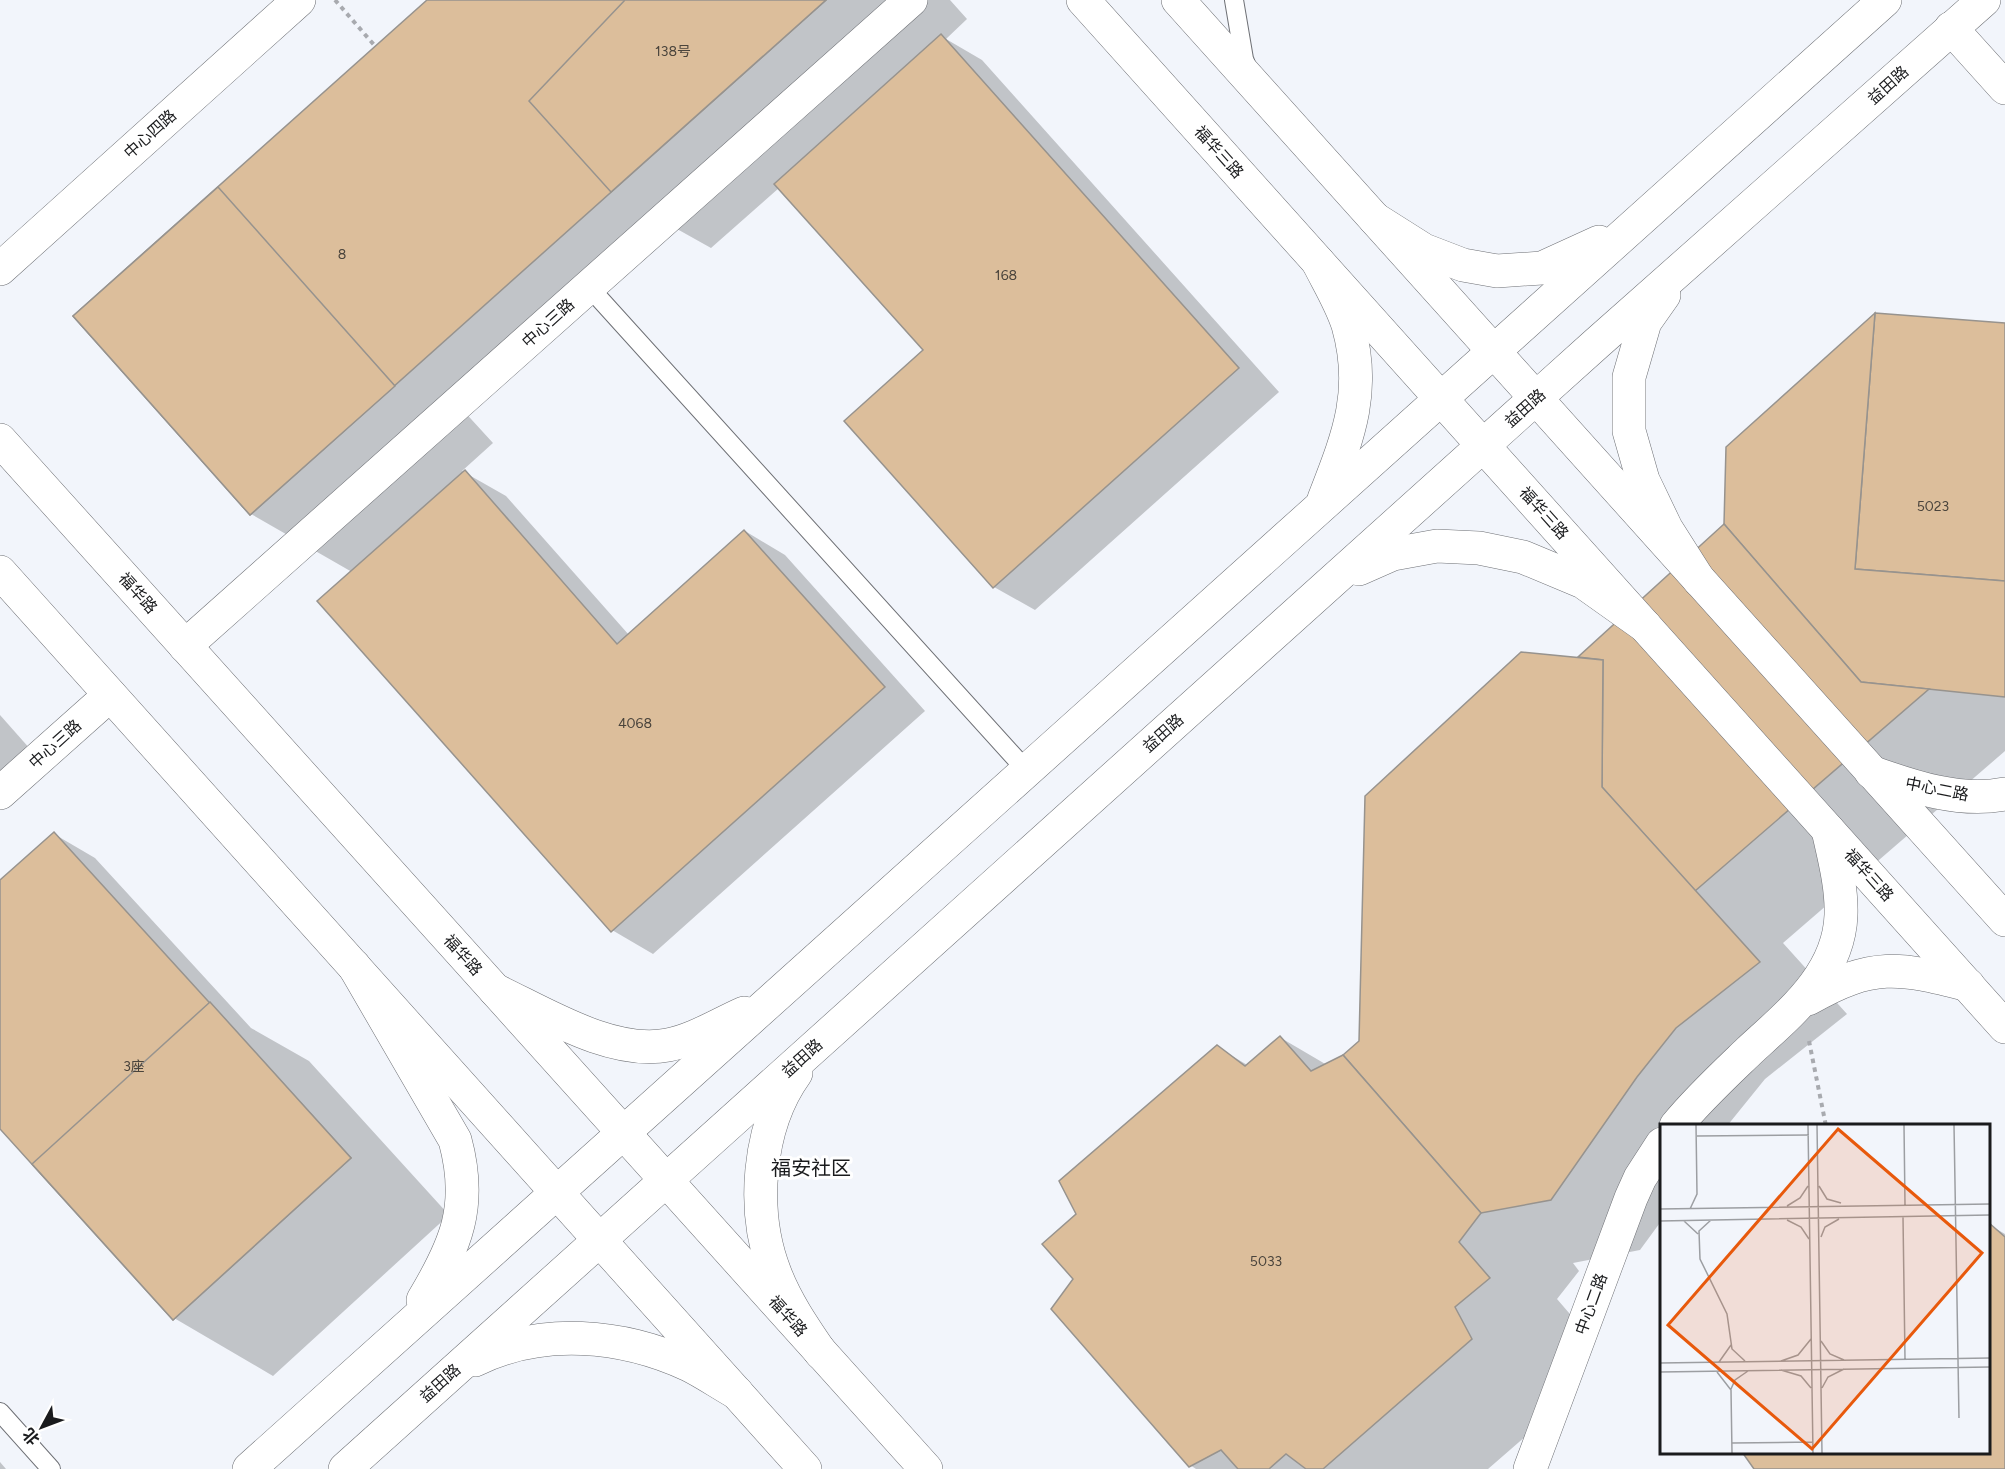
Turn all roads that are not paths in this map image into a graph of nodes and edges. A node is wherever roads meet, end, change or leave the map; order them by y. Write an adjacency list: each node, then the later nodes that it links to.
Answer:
1 (299, 0): 15 (main road, 中心四路)
2 (911, 0): 16 (main road, 中心三路)
3 (1083, 0): 13 (main road, 福华三路)
4 (1178, 0): 10 (main road)
5 (1234, 0): 10 (lane)
6 (1885, 0): 11 (main road)
7 (1984, 0): 8 (main road, 益田路)
8 (1951, 28): 9 (main road); 14 (main road, 益田路)
9 (2005, 88)
10 (1260, 92): 12 (main road)
11 (1644, 215): 12 (main road); 17 (main road)
12 (1375, 219): 17 (main road)
13 (1318, 262): 18 (main road, 福华三路); 22 (main road)
14 (1683, 266): 19 (main road, 益田路); 24 (main road)
15 (0, 269)
16 (589, 287): 27 (main road, 中心三路); 29 (lane)
17 (1493, 350): 18 (main road); 19 (main road)
18 (1440, 398): 21 (main road, 福华三路); 22 (main road)
19 (1536, 398): 21 (main road, 益田路); 24 (main road)
20 (0, 440): 27 (main road, 福华路)
21 (1483, 446): 25 (main road, 益田路); 26 (main road, 福华三路)
22 (1321, 506): 29 (main road)
23 (0, 572): 28 (main road)
24 (1699, 580): 30 (main road)
25 (1333, 581): 26 (main road); 41 (main road, 益田路)
26 (1645, 626): 33 (main road, 福华三路)
27 (186, 646): 37 (main road, 福华路)
28 (110, 694): 31 (main road, 中心三路); 35 (main road)
29 (1027, 771): 38 (main road)
30 (1871, 771): 32 (main road, 中心二路); 34 (main road)
31 (0, 793)
32 (2005, 794)
33 (1828, 830): 36 (main road, 福华三路); 39 (main road)
34 (2005, 920)
35 (354, 966): 46 (main road); 48 (main road)
36 (1968, 985): 39 (main road); 40 (main road, 福华三路)
37 (495, 990): 38 (main road); 43 (main road, 福华路)
38 (773, 1000): 43 (main road)
39 (1801, 1003): 42 (main road)
40 (2005, 1027)
41 (815, 1046): 45 (main road, 益田路); 49 (main road)
42 (1677, 1124)
43 (624, 1133): 45 (main road, 福华路); 46 (main road)
44 (1660, 1147): 58 (main road, 中心二路)
45 (666, 1180): 47 (main road, 益田路); 49 (main road, 福华路)
46 (557, 1192): 47 (main road); 48 (main road)
47 (600, 1240): 50 (main road, 益田路); 51 (main road)
48 (406, 1329): 54 (main road)
49 (821, 1353): 57 (main road, 福华路)
50 (454, 1370): 51 (main road); 55 (main road, 益田路)
51 (737, 1393): 56 (main road)
52 (0, 1412): 53 (lane)
53 (51, 1469)
54 (249, 1469)
55 (345, 1469)
56 (805, 1469)
57 (926, 1469)
58 (1530, 1469)

